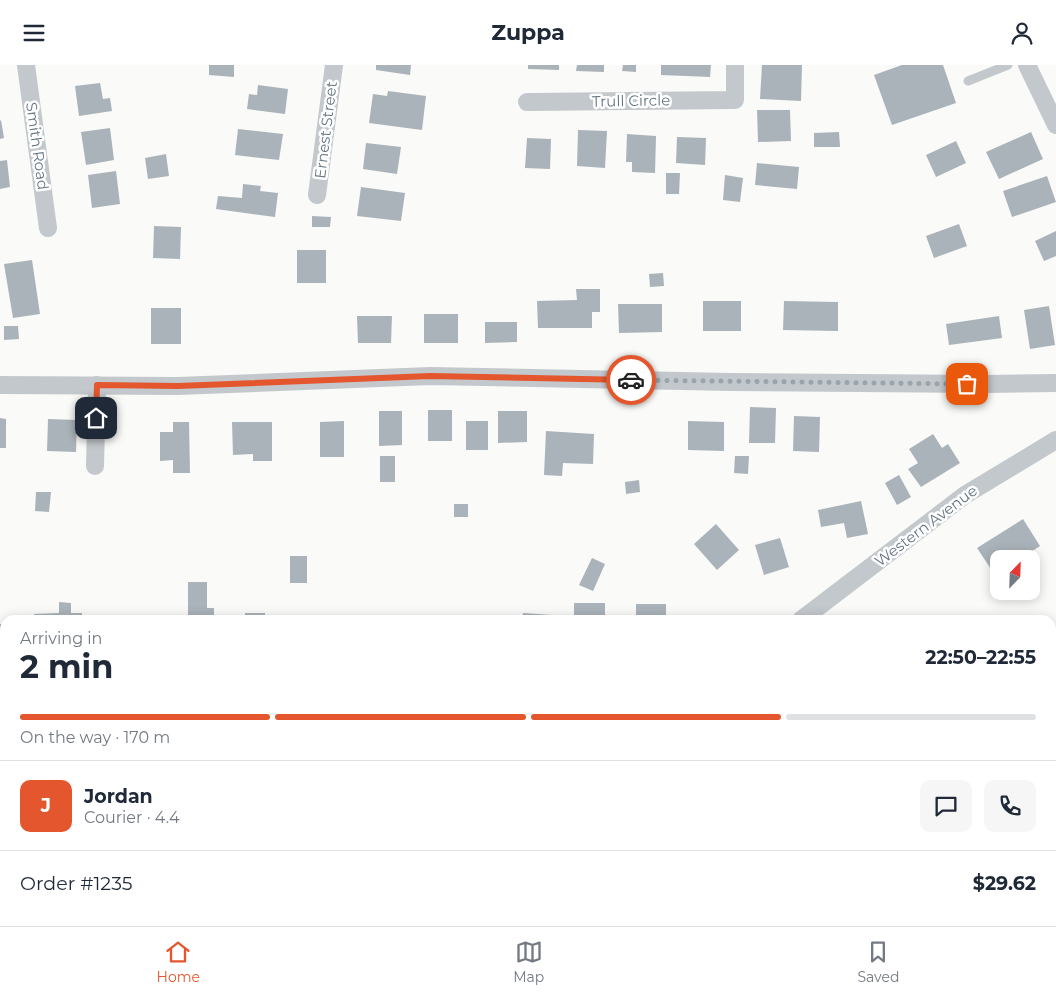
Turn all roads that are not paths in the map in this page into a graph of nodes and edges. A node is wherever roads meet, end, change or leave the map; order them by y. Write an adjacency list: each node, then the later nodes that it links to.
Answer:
1 (26, 65): 10 (street, Smith Road)
2 (334, 65): 9 (street, Ernest Street)
3 (735, 65): 7 (street, Trull Circle)
4 (1008, 65): 6 (lane)
5 (1027, 65): 8 (street)
6 (968, 81)
7 (527, 102)
8 (1056, 125)
9 (317, 195)
10 (48, 228)
11 (1056, 383): 13 (street)
12 (0, 385): 13 (street)
13 (97, 385): 15 (street)
14 (1056, 440): 16 (street, Western Avenue)
15 (95, 466)
16 (808, 615)

